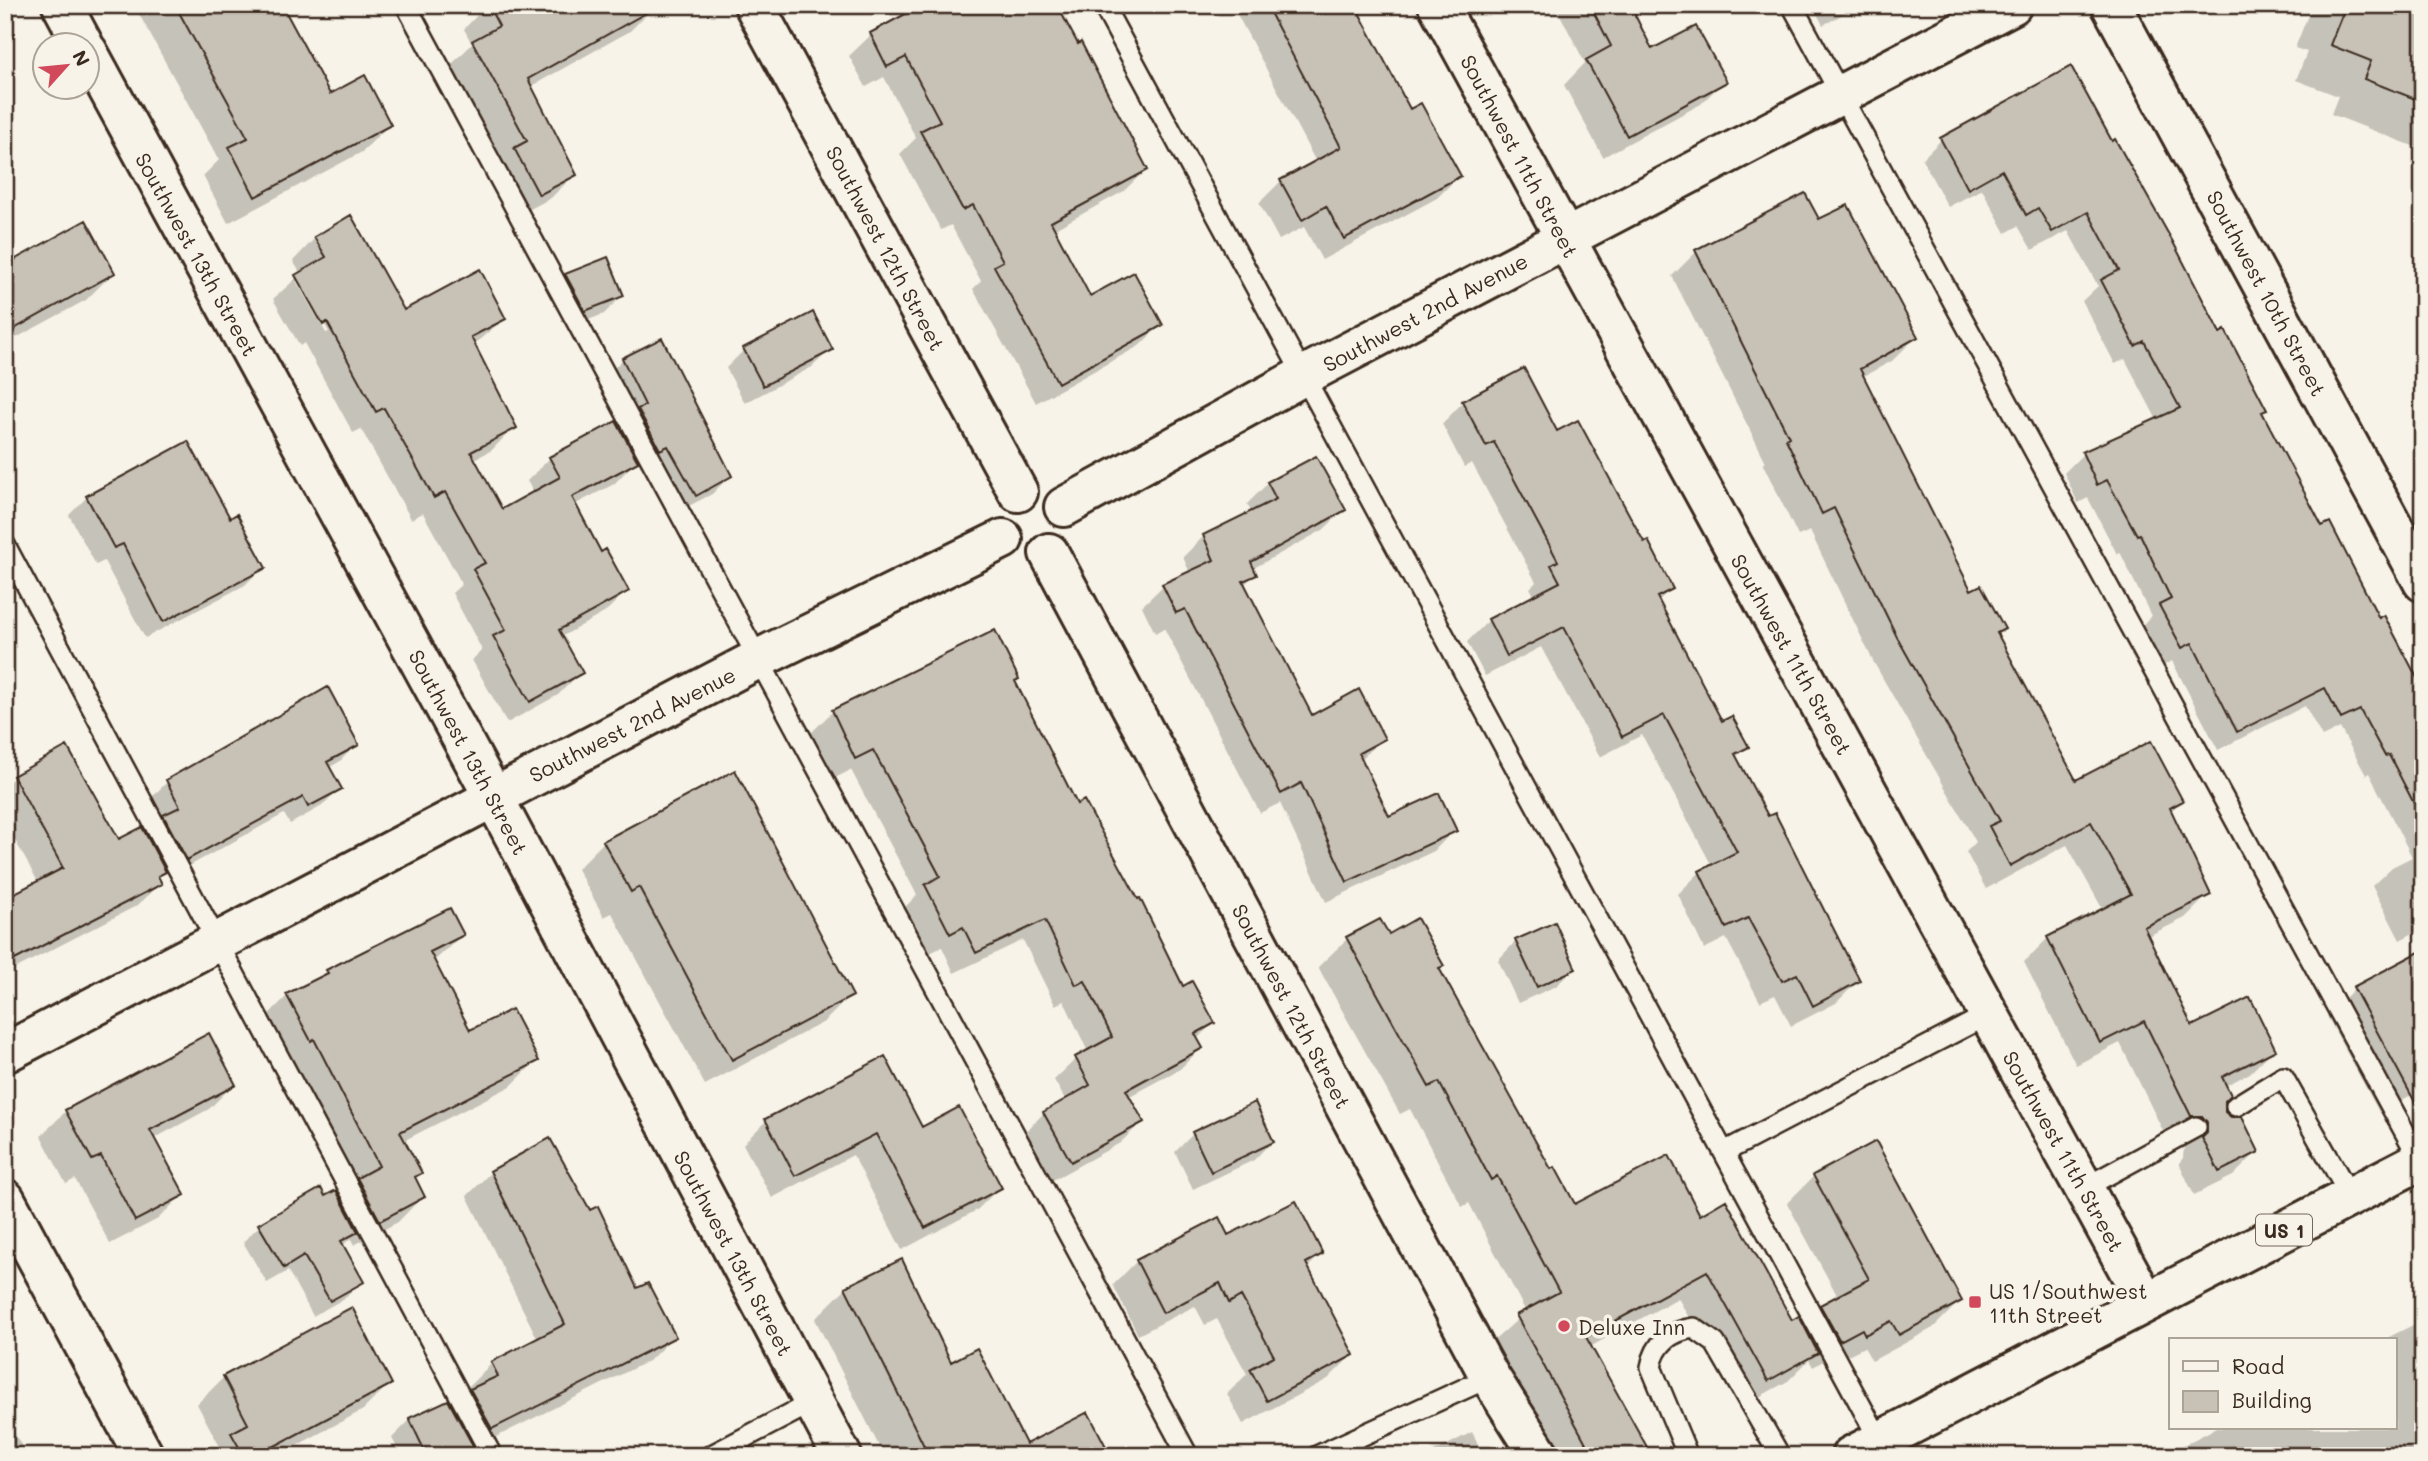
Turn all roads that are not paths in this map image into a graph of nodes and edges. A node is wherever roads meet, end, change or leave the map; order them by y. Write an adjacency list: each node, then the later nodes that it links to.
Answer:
1 (62, 5): 9 (street)
2 (406, 5): 20 (lane)
3 (754, 5): 14 (street, Southwest 12th Street)
4 (1103, 5): 13 (lane)
5 (1438, 5): 12 (street, Southwest 11th Street)
6 (1792, 5): 11 (lane)
7 (2012, 5): 11 (street, Southwest 2nd Avenue)
8 (2111, 5): 19 (street, Southwest 10th Street)
9 (76, 32)
10 (102, 78): 21 (street, Southwest 13th Street)
11 (1841, 95): 12 (street, Southwest 2nd Avenue); 28 (lane)
12 (1565, 239): 13 (street, Southwest 2nd Avenue); 23 (street, Southwest 11th Street)
13 (1303, 376): 15 (street, Southwest 2nd Avenue); 27 (lane)
14 (1018, 492): 15 (street); 16 (street)
15 (1064, 507): 18 (street)
16 (1003, 539): 18 (street); 20 (street, Southwest 2nd Avenue)
17 (5, 545): 22 (lane)
18 (1049, 553): 33 (street, Southwest 12th Street)
19 (2423, 582)
20 (758, 659): 21 (street, Southwest 2nd Avenue); 40 (lane)
21 (493, 796): 22 (street, Southwest 2nd Avenue); 34 (street, Southwest 13th Street)
22 (218, 941): 24 (street, Southwest 2nd Avenue); 37 (lane)
23 (1989, 1014): 27 (lane); 29 (street, Southwest 11th Street)
24 (5, 1053)
25 (2236, 1105): 30 (lane)
26 (2196, 1127): 29 (lane)
27 (1724, 1152): 35 (lane)
28 (2422, 1161): 30 (street, US 1)
29 (2084, 1188): 32 (street, Southwest 11th Street)
30 (2350, 1196): 32 (street, US 1)
31 (5, 1199): 36 (street)
32 (2146, 1302): 35 (street, US 1)
33 (1490, 1377): 41 (lane); 42 (street, Southwest 12th Street)
34 (813, 1402): 38 (lane); 39 (street, Southwest 13th Street)
35 (1873, 1451)
36 (144, 1456)
37 (492, 1456)
38 (710, 1456)
39 (842, 1456)
40 (1188, 1456)
41 (1317, 1456)
42 (1540, 1456)
43 (1688, 1456): 44 (lane)
44 (1780, 1456)

